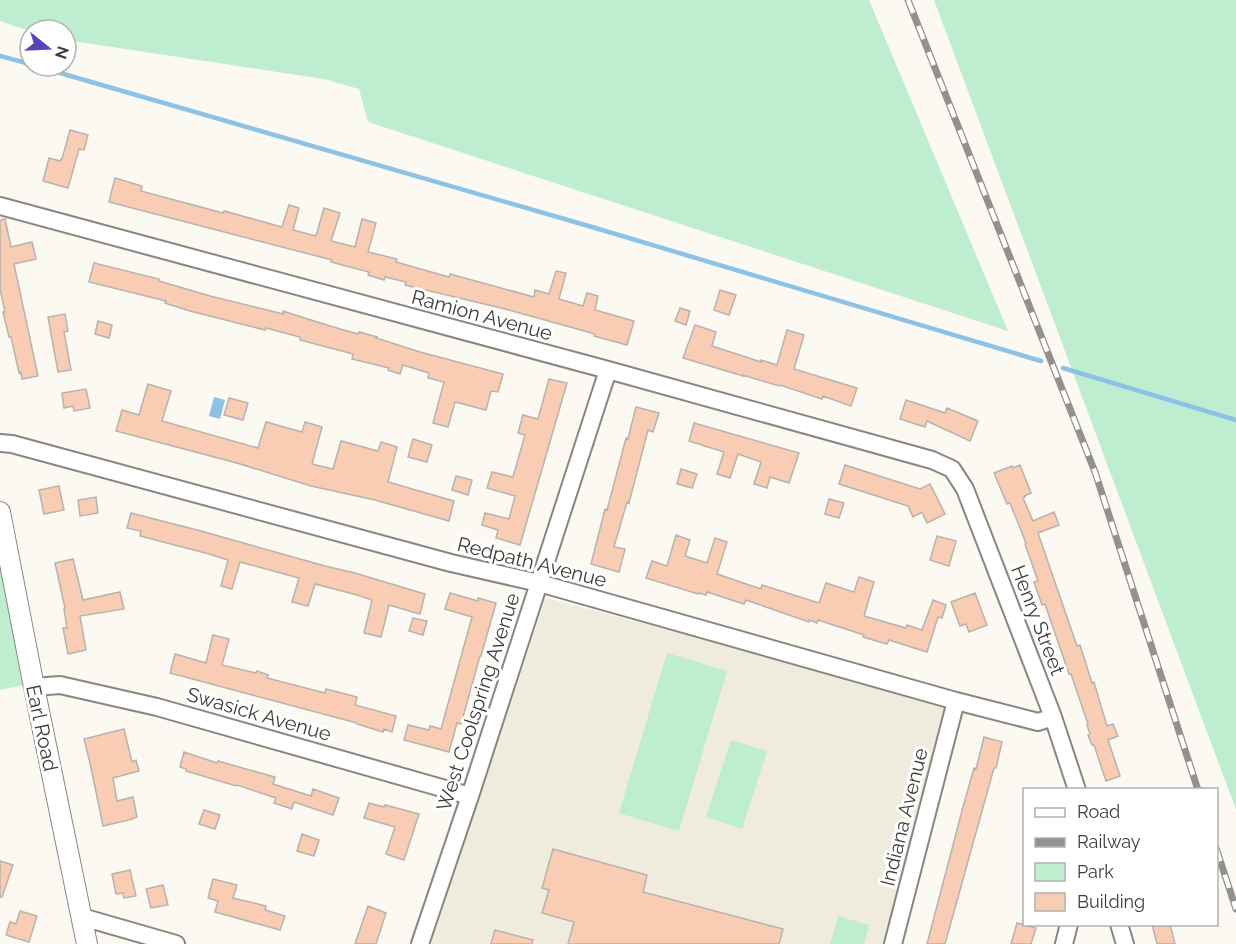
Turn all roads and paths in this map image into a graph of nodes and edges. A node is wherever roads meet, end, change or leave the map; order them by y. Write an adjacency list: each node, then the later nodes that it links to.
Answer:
1 (0, 206): 2 (street, Ramion Avenue)
2 (608, 370): 4 (street, Ramion Avenue); 6 (street, West Coolspring Avenue)
3 (0, 443): 6 (street, Redpath Avenue)
4 (952, 469): 9 (street, Henry Street)
5 (0, 512): 7 (street, Earl Road)
6 (538, 583): 8 (street, Redpath Avenue); 11 (street, West Coolspring Avenue)
7 (34, 687): 11 (street, Swasick Avenue); 12 (street, Earl Road)
8 (956, 701): 9 (street, Redpath Avenue); 18 (street, Indiana Avenue)
9 (1053, 717): 10 (street, Henry Street)
10 (1077, 788)
11 (470, 796): 17 (street, West Coolspring Avenue)
12 (82, 917): 15 (street, Earl Road); 16 (street)
13 (1068, 926): 19 (street)
14 (1120, 926): 20 (street)
15 (87, 944)
16 (176, 944)
17 (420, 944)
18 (893, 944)
19 (1064, 944)
20 (1125, 944)

